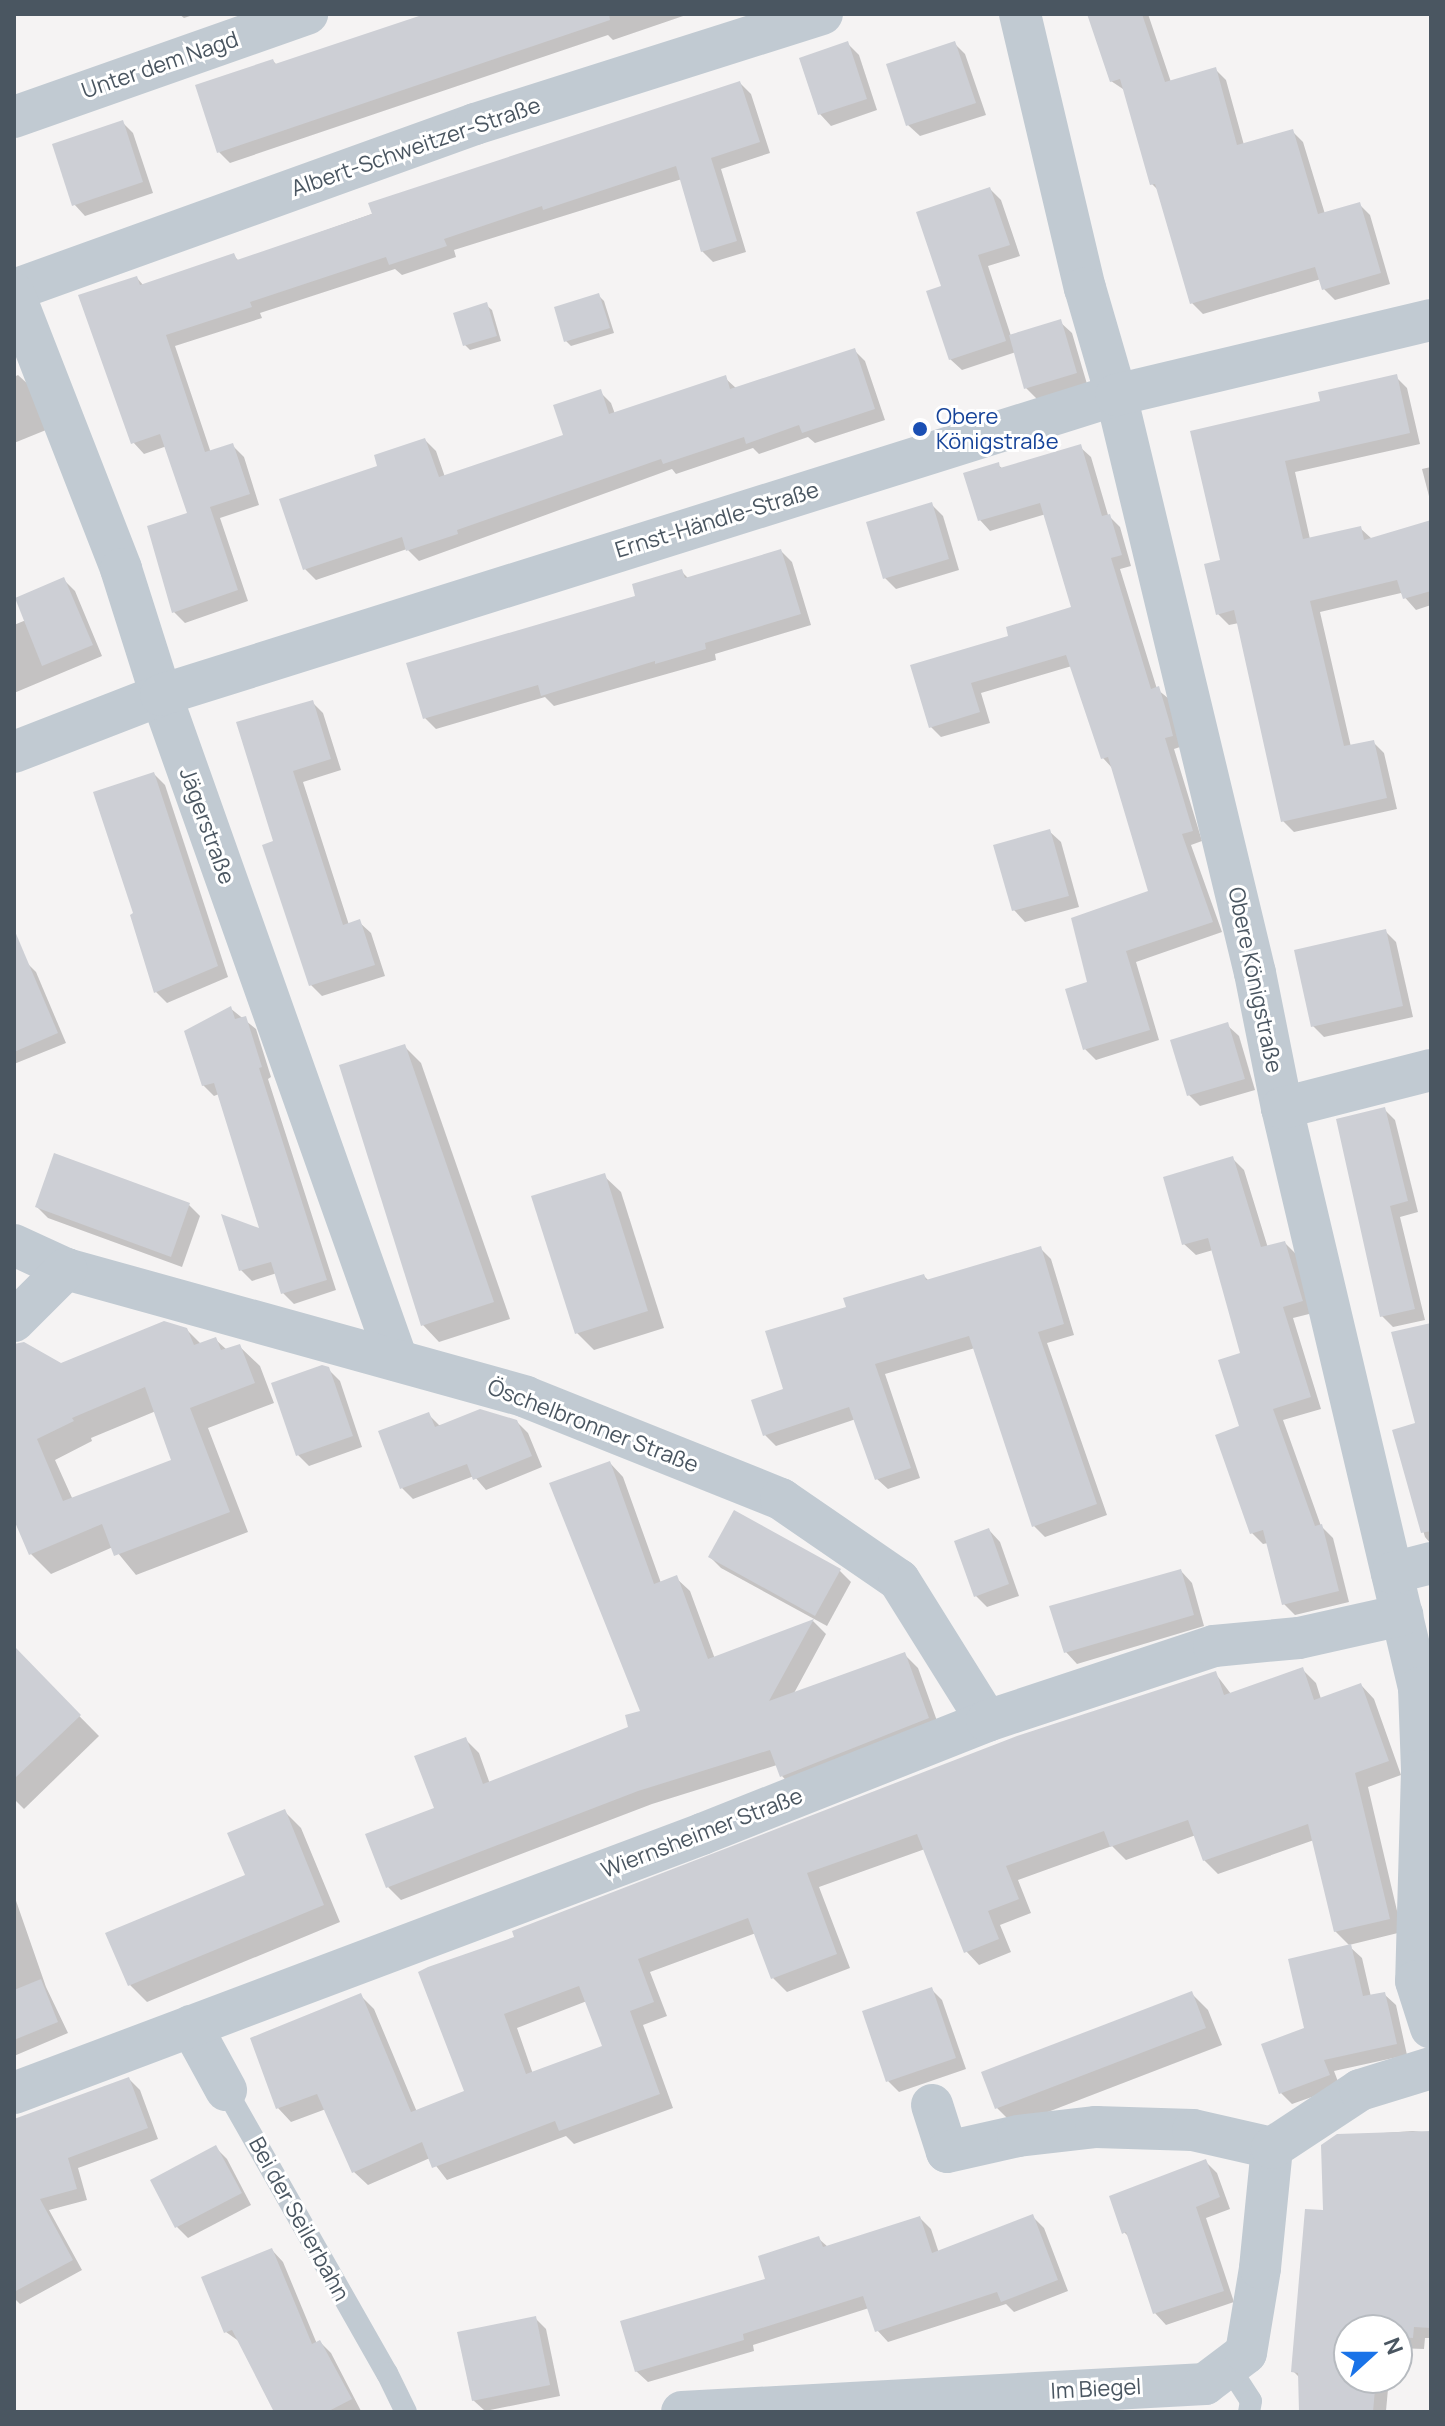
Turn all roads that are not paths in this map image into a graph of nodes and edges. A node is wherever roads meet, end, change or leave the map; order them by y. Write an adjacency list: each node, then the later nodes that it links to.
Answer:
1 (307, 14): 4 (street, Unter dem Nagd)
2 (822, 14): 5 (street, Albert-Schweitzer-Straße)
3 (1020, 14): 7 (street, Obere Königstraße)
4 (14, 117)
5 (14, 292): 8 (street, Jägerstraße)
6 (1431, 320): 7 (street, Ernst-Händle-Straße)
7 (1116, 395): 8 (street, Ernst-Händle-Straße); 11 (street, Obere Königstraße)
8 (161, 695): 9 (street, Ernst-Händle-Straße); 15 (street, Jägerstraße)
9 (14, 752)
10 (1431, 1070): 11 (street)
11 (1282, 1108): 16 (street, Obere Königstraße)
12 (14, 1245): 13 (street, Öschelbronner Straße)
13 (66, 1269): 14 (street); 15 (street, Öschelbronner Straße)
14 (14, 1321)
15 (397, 1360): 18 (street, Öschelbronner Straße)
16 (1411, 1568): 17 (street, Obere Königstraße)
17 (1402, 1615): 18 (street, Wiernsheimer Straße); 20 (street, Obere Königstraße)
18 (987, 1721): 19 (street, Wiernsheimer Straße)
19 (191, 2026): 22 (street, Bei der Seilerbahn); 23 (street, Wiernsheimer Straße)
20 (1431, 2028)
21 (1431, 2068): 25 (street)
22 (226, 2090): 27 (lane, Bei der Seilerbahn)
23 (14, 2093)
24 (932, 2105): 25 (street)
25 (1272, 2148): 26 (street)
26 (1229, 2367): 28 (street, Im Biegel); 29 (lane)
27 (406, 2412)
28 (682, 2412)
29 (1249, 2412)

